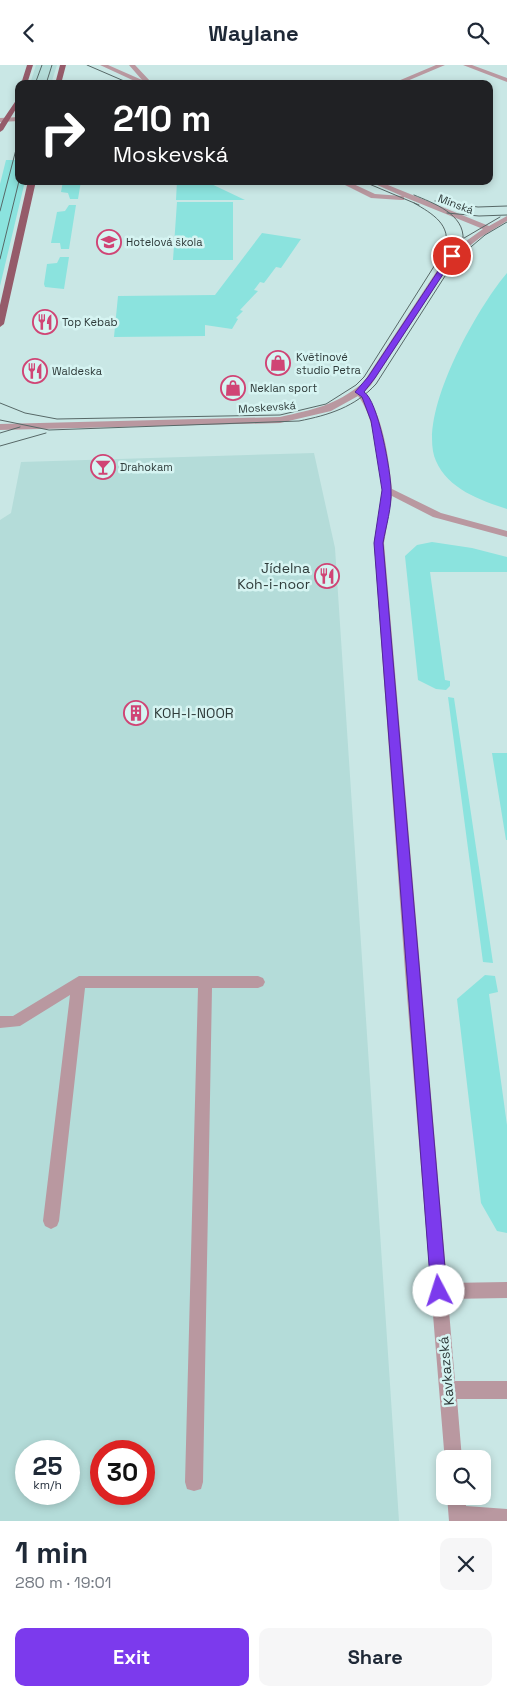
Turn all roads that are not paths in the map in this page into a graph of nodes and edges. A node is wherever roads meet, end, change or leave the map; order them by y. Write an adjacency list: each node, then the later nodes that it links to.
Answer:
1 (30, 65): 7 (main road)
2 (63, 65): 8 (main road)
3 (103, 65): 9 (street)
4 (132, 65): 10 (street)
5 (442, 65): 11 (street)
6 (466, 65): 12 (street)
7 (25, 80)
8 (59, 80)
9 (139, 80)
10 (145, 80)
11 (404, 80)
12 (507, 80)
13 (15, 104): 14 (main road)
14 (3, 120): 15 (main road)
15 (0, 130)
16 (31, 185): 22 (main road)
17 (350, 185): 19 (street, Minská)
18 (380, 185): 19 (street, Minská)
19 (416, 200): 21 (street, Minská)
20 (507, 218): 21 (street, Moskevská)
21 (488, 228): 23 (street, Moskevská)
22 (0, 325)
23 (359, 392): 24 (street, Moskevská); 25 (street, Kavkazská)
24 (0, 427)
25 (387, 490): 26 (street); 33 (street, Kavkazská)
26 (507, 534)
27 (79, 982): 28 (street); 30 (street); 31 (street)
28 (205, 982): 29 (street); 37 (street)
29 (258, 982)
30 (0, 1022)
31 (51, 1221)
32 (507, 1290): 33 (street)
33 (439, 1291): 34 (street, Kavkazská)
34 (447, 1390): 35 (street); 36 (street, Kavkazská)
35 (507, 1390)
36 (452, 1450)
37 (194, 1482)
38 (457, 1511): 39 (street)
39 (507, 1518)

